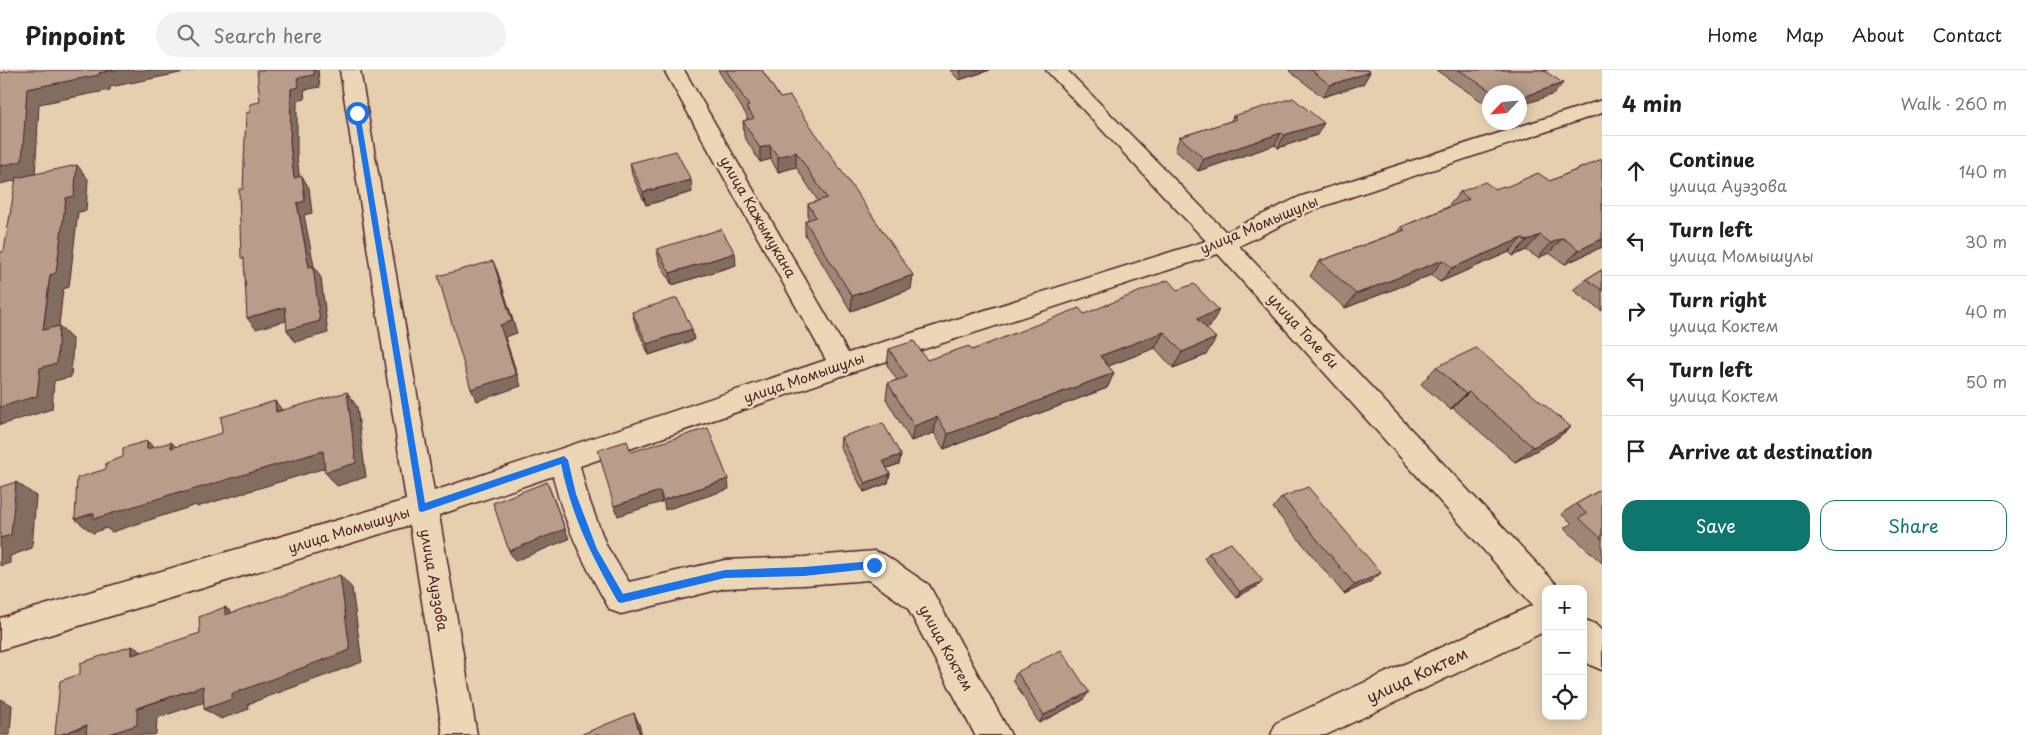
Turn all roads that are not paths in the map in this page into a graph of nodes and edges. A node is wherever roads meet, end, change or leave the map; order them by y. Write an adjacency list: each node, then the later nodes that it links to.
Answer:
1 (350, 70): 8 (street, улица Ауэзова)
2 (674, 70): 6 (street, улица Кажымукана)
3 (1056, 70): 5 (street, улица Толе би)
4 (1602, 106): 5 (street, улица Момышулы)
5 (1223, 244): 6 (street, улица Момышулы); 9 (street, улица Толе би)
6 (842, 365): 7 (street, улица Момышулы)
7 (564, 460): 8 (street, улица Момышулы); 15 (street, улица Коктем)
8 (422, 508): 11 (street, улица Момышулы); 14 (street, улица Ауэзова)
9 (1542, 592)
10 (1542, 617): 16 (street, улица Коктем)
11 (0, 634)
12 (1587, 639): 13 (street)
13 (1602, 654)
14 (460, 735)
15 (994, 735)
16 (1288, 735)

